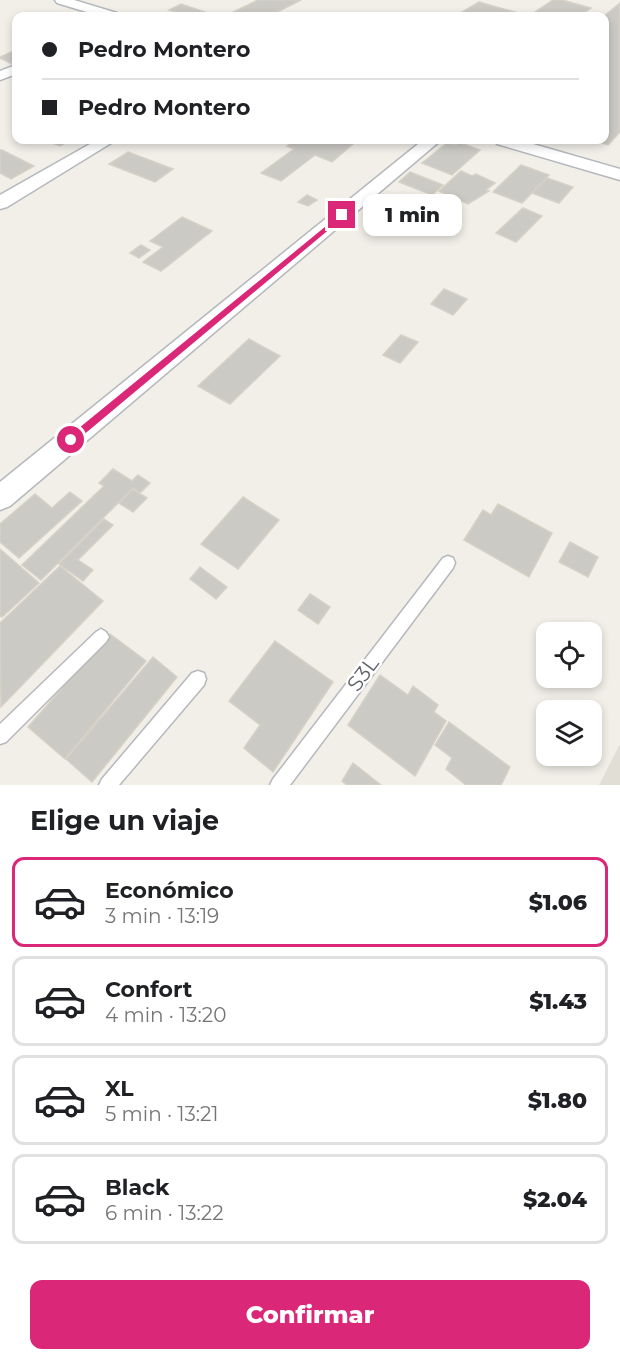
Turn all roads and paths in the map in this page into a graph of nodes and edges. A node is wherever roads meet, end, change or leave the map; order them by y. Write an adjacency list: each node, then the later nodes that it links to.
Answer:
1 (61, 0): 2 (street)
2 (99, 12)
3 (101, 144): 7 (street)
4 (428, 144): 8 (street)
5 (517, 144): 6 (street)
6 (620, 175)
7 (0, 203)
8 (0, 498)
9 (448, 564): 14 (lane, S3L)
10 (101, 637): 12 (lane)
11 (198, 679): 13 (lane)
12 (0, 736)
13 (108, 785)
14 (279, 785)

